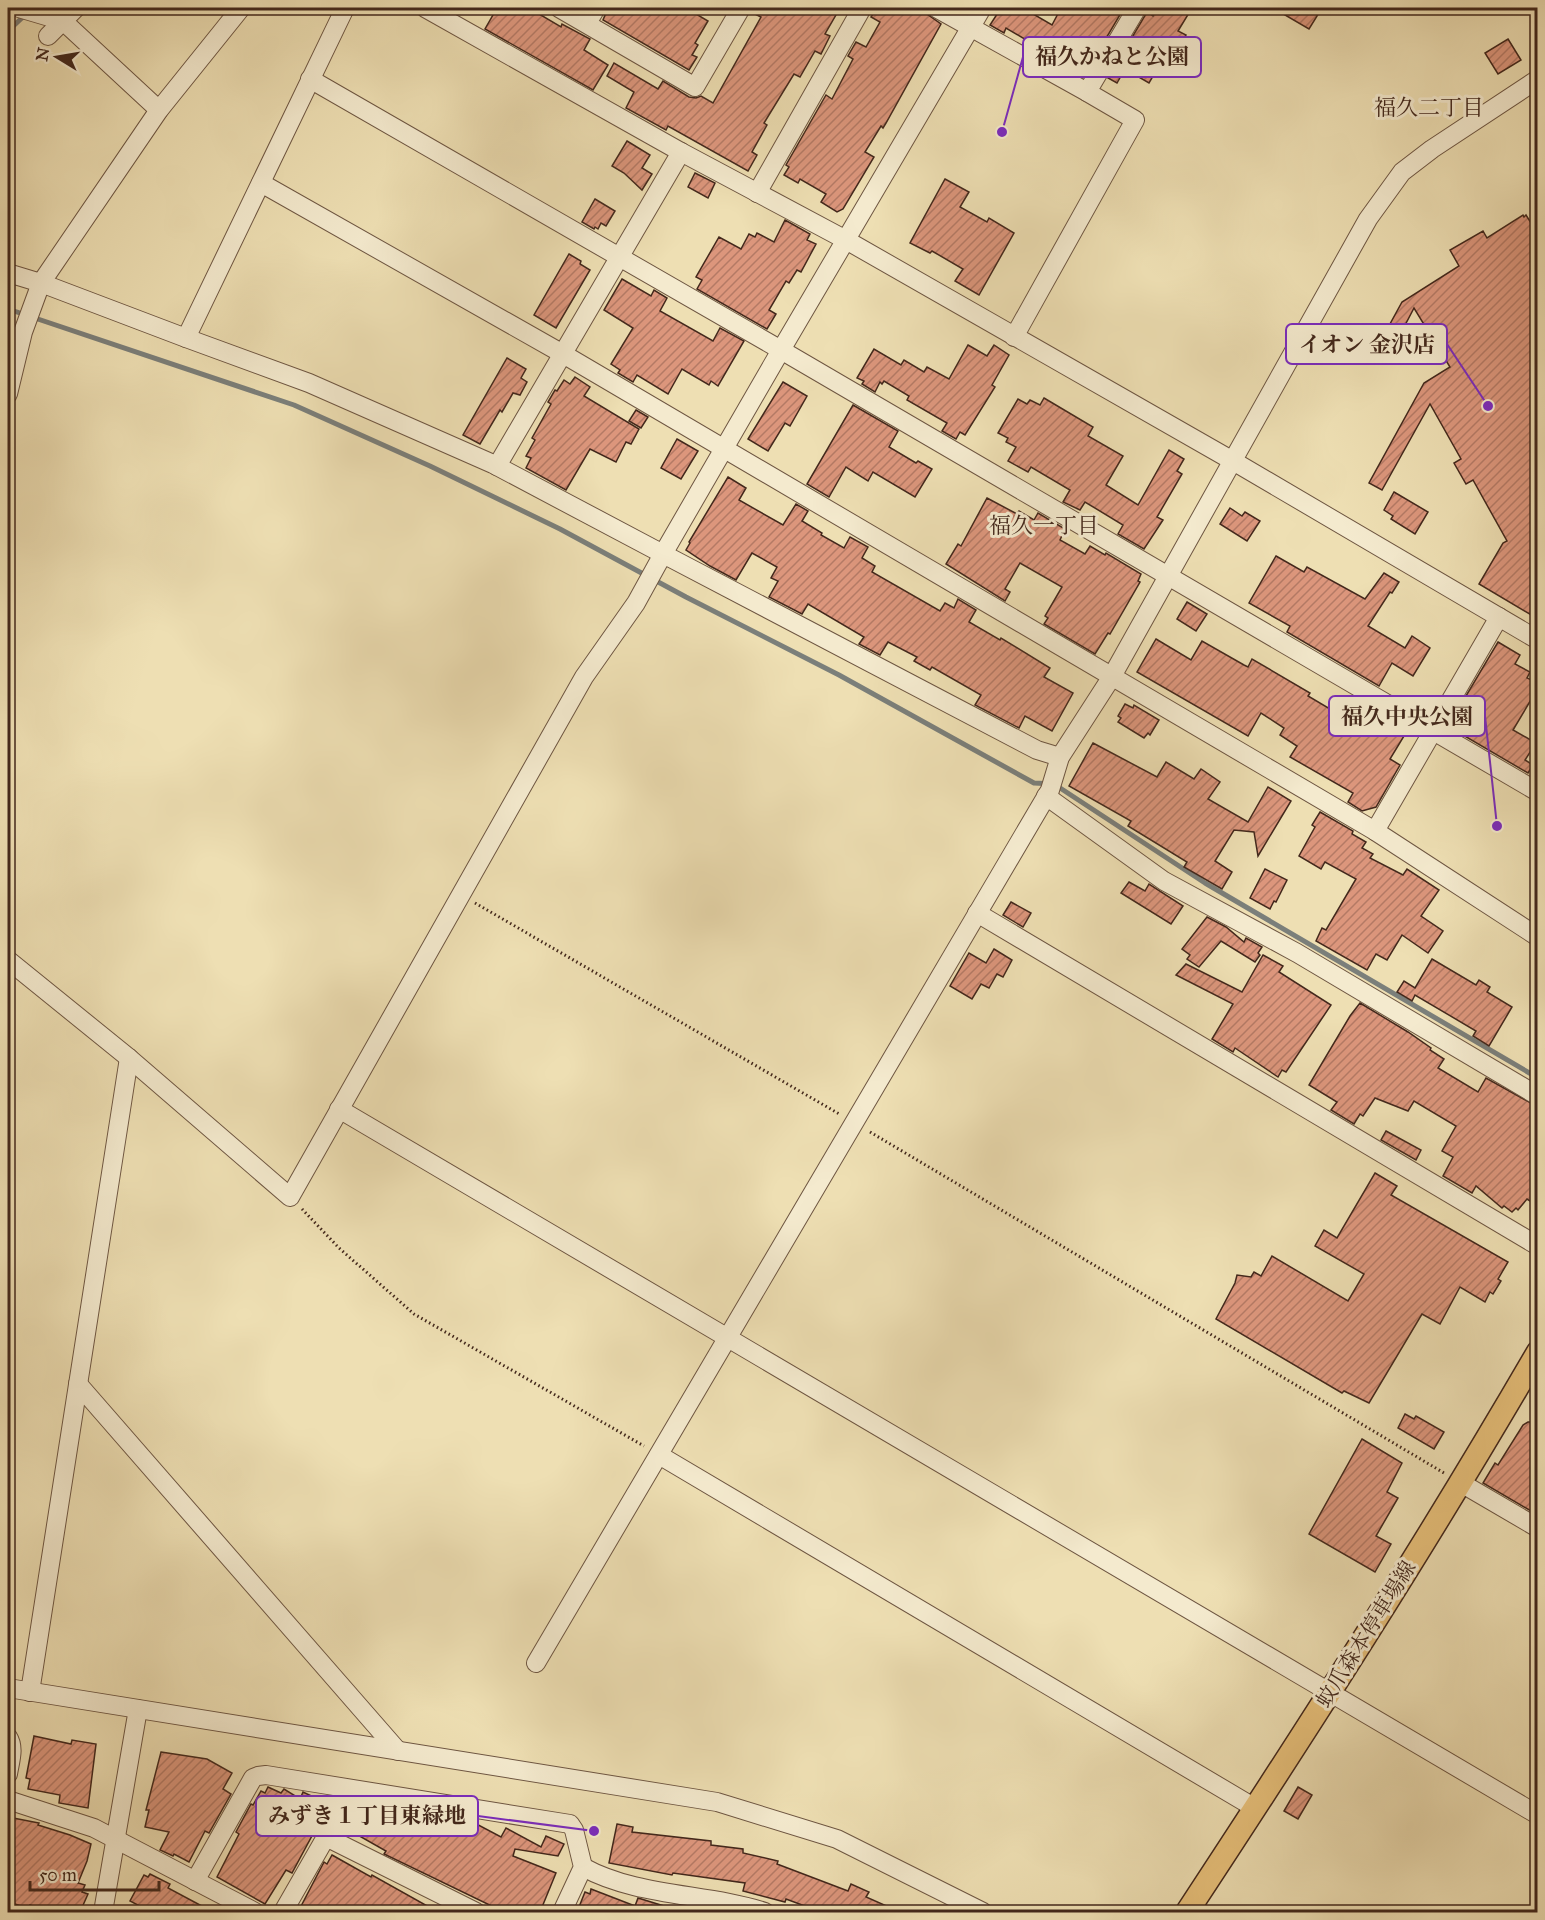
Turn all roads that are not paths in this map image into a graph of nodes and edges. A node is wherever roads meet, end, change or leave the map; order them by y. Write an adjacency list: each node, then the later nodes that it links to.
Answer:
1 (19, 8): 13 (street)
2 (76, 8): 13 (street)
3 (241, 8): 18 (street)
4 (345, 8): 16 (street)
5 (425, 8): 19 (street)
6 (559, 8): 12 (street)
7 (741, 8): 12 (street)
8 (862, 8): 21 (street)
9 (936, 8): 14 (street)
10 (982, 8): 14 (street)
11 (1137, 8): 17 (street)
12 (591, 15)
13 (55, 25): 18 (street)
14 (971, 27): 17 (street); 22 (street)
15 (1538, 79): 33 (street)
16 (310, 80): 20 (street); 23 (street)
17 (1086, 92): 26 (street)
18 (159, 111): 25 (street)
19 (681, 152): 21 (street); 23 (street)
20 (261, 183): 27 (street); 30 (street)
21 (757, 193): 22 (street)
22 (846, 240): 26 (street); 29 (street)
23 (619, 258): 29 (street); 30 (street)
24 (8, 273): 25 (street)
25 (40, 287): 27 (street); 28 (street)
26 (1014, 337): 33 (street)
27 (186, 339): 34 (street)
28 (17, 340): 31 (street)
29 (781, 350): 32 (street); 36 (street)
30 (563, 354): 32 (street); 34 (street)
31 (8, 394)
32 (724, 448): 35 (street); 39 (street)
33 (1233, 461): 36 (street); 37 (street)
34 (497, 466): 35 (street)
35 (661, 559): 41 (street); 50 (street)
36 (1167, 576): 39 (street); 40 (street)
37 (1499, 617): 38 (street); 40 (street)
38 (1538, 640)
39 (1111, 678): 41 (street); 44 (street)
40 (1432, 730): 42 (street); 44 (street)
41 (1058, 763): 43 (street)
42 (1538, 792)
43 (1048, 793): 45 (street); 49 (street)
44 (1375, 831): 46 (street)
45 (977, 913): 51 (street); 52 (street)
46 (1538, 937)
47 (8, 960): 48 (street)
48 (129, 1058): 50 (street); 54 (street)
49 (1538, 1096)
50 (339, 1109): 52 (street)
51 (1538, 1246)
52 (728, 1338): 55 (street); 61 (street)
53 (1538, 1352): 56 (main road, 蚊爪森本停車場線)
54 (78, 1384): 60 (street); 64 (street)
55 (659, 1455): 58 (street); 67 (street)
56 (1461, 1483): 57 (street); 61 (main road, 蚊爪森本停車場線)
57 (1538, 1528)
58 (536, 1663)
59 (8, 1688): 60 (street)
60 (30, 1692): 62 (street)
61 (1329, 1692): 67 (main road, 蚊爪森本停車場線); 68 (street)
62 (138, 1709): 64 (street); 69 (street)
63 (8, 1737): 65 (street)
64 (398, 1751): 78 (street)
65 (8, 1774)
66 (8, 1800): 69 (street)
67 (1255, 1809): 79 (main road, 蚊爪森本停車場線)
68 (1538, 1815)
69 (116, 1838): 71 (street); 72 (street)
70 (582, 1867): 71 (street); 76 (street); 77 (street)
71 (195, 1881): 73 (street)
72 (103, 1912)
73 (255, 1912)
74 (284, 1912): 75 (street)
75 (476, 1912)
76 (562, 1912)
77 (765, 1912)
78 (983, 1912)
79 (1187, 1912)

